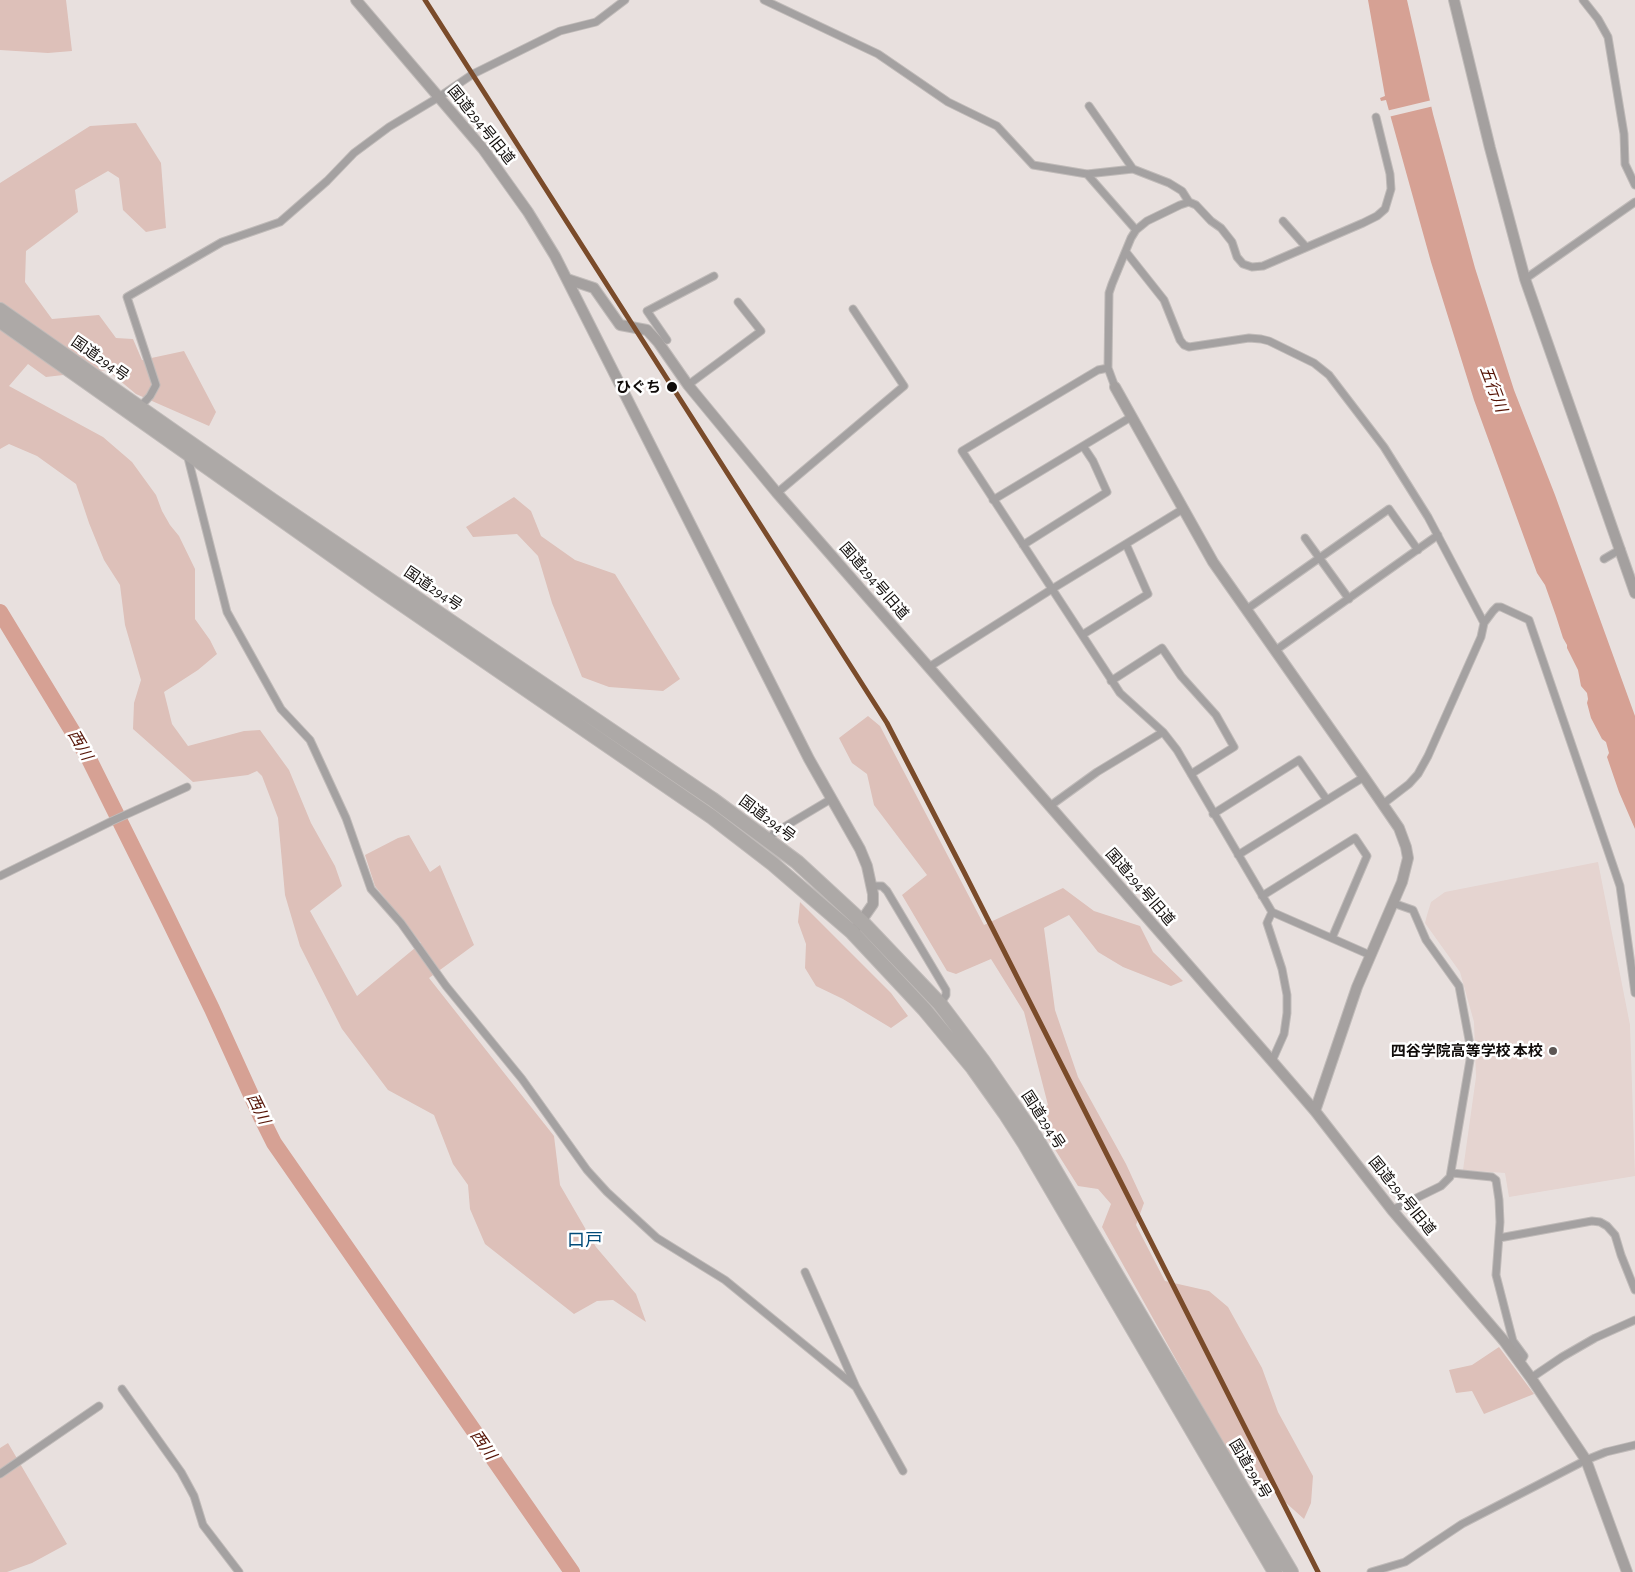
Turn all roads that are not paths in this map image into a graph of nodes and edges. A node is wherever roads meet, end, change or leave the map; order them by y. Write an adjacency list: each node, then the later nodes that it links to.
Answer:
1 (356, 0): 6 (street, 国道294号旧道)
2 (625, 0): 6 (street)
3 (764, 0): 10 (street)
4 (1454, 0): 20 (street)
5 (1583, 0): 11 (street)
6 (440, 96): 19 (street, 国道294号旧道); 31 (street)
7 (1089, 106): 9 (street)
8 (1376, 117): 16 (street)
9 (1133, 169): 10 (street); 12 (street)
10 (1087, 174): 15 (street)
11 (1635, 184)
12 (1189, 202): 15 (street); 16 (street)
13 (1635, 202): 20 (street)
14 (1283, 221): 16 (street)
15 (1136, 230): 17 (street)
16 (1306, 247)
17 (1126, 252): 28 (street); 38 (street)
18 (714, 276): 25 (street)
19 (566, 279): 26 (street, 国道294号旧道); 59 (street, 国道294号旧道)
20 (1525, 279): 42 (street)
21 (738, 302): 29 (street)
22 (853, 309): 35 (street)
23 (0, 310): 31 (highway, 国道294号)
24 (0, 320): 34 (highway, 国道294号)
25 (654, 321): 26 (street); 27 (street)
26 (642, 329): 29 (street, 国道294号旧道)
27 (667, 340)
28 (1108, 368): 30 (street); 36 (street)
29 (688, 385): 35 (street, 国道294号旧道)
30 (1115, 387): 32 (street)
31 (140, 407): 64 (highway, 国道294号)
32 (1131, 417): 33 (street); 37 (street)
33 (1083, 446): 36 (street); 41 (street)
34 (186, 452): 72 (highway, 国道294号); 87 (street)
35 (778, 493): 53 (street, 国道294号旧道)
36 (994, 500): 41 (street)
37 (1183, 509): 40 (street); 49 (street)
38 (1438, 535): 43 (street); 50 (street)
39 (1305, 538): 44 (street)
40 (1126, 544): 46 (street); 51 (street)
41 (1023, 545): 46 (street)
42 (1621, 549): 45 (street); 47 (street)
43 (1418, 550): 44 (street); 48 (street)
44 (1319, 558): 48 (street); 49 (street)
45 (1604, 559)
46 (1052, 589): 51 (street); 53 (street)
47 (1635, 593)
48 (1349, 599): 52 (street)
49 (1247, 609): 52 (street)
50 (1484, 623): 61 (street); 75 (street)
51 (1082, 635): 54 (street)
52 (1276, 650): 57 (street)
53 (929, 666): 62 (street, 国道294号旧道)
54 (1111, 681): 55 (street); 56 (street)
55 (1163, 732): 56 (street); 62 (street)
56 (1191, 774): 63 (street)
57 (1364, 777): 60 (street); 61 (street)
58 (187, 787): 66 (street)
59 (831, 800): 64 (street); 67 (street, 国道294号旧道)
60 (1327, 800): 63 (street); 65 (street)
61 (1383, 804): 69 (street)
62 (1050, 806): 77 (street, 国道294号旧道)
63 (1213, 814): 65 (street)
64 (768, 840): 71 (highway, 国道294号)
65 (1238, 855): 68 (street)
66 (0, 876)
67 (872, 886): 71 (street, 国道294号旧道); 76 (street)
68 (1262, 896): 70 (street); 73 (street)
69 (1393, 903): 74 (street); 79 (street)
70 (1272, 912): 73 (street); 77 (street)
71 (862, 922): 72 (street, 国道294号旧道); 76 (highway, 国道294号)
72 (852, 932): 95 (highway, 国道294号)
73 (1332, 938): 74 (street)
74 (1370, 955): 78 (street)
75 (1635, 992)
76 (940, 1004): 96 (highway, 国道294号)
77 (1272, 1061): 78 (street, 国道294号旧道)
78 (1315, 1111): 80 (street, 国道294号旧道)
79 (1452, 1173): 80 (street); 81 (street)
80 (1392, 1210): 85 (street, 国道294号旧道)
81 (1499, 1238): 83 (street); 85 (street)
82 (805, 1272): 87 (street)
83 (1635, 1290)
84 (1635, 1320): 86 (street)
85 (1520, 1363): 86 (street, 国道294号旧道)
86 (1532, 1378): 91 (street, 国道294号旧道)
87 (856, 1387): 92 (street)
88 (122, 1389): 94 (street)
89 (99, 1406): 93 (street)
90 (1635, 1445): 91 (street)
91 (1586, 1460): 97 (street); 98 (street, 国道294号旧道)
92 (903, 1471)
93 (0, 1474)
94 (239, 1572)
95 (1275, 1572)
96 (1292, 1572)
97 (1371, 1572)
98 (1627, 1572)

